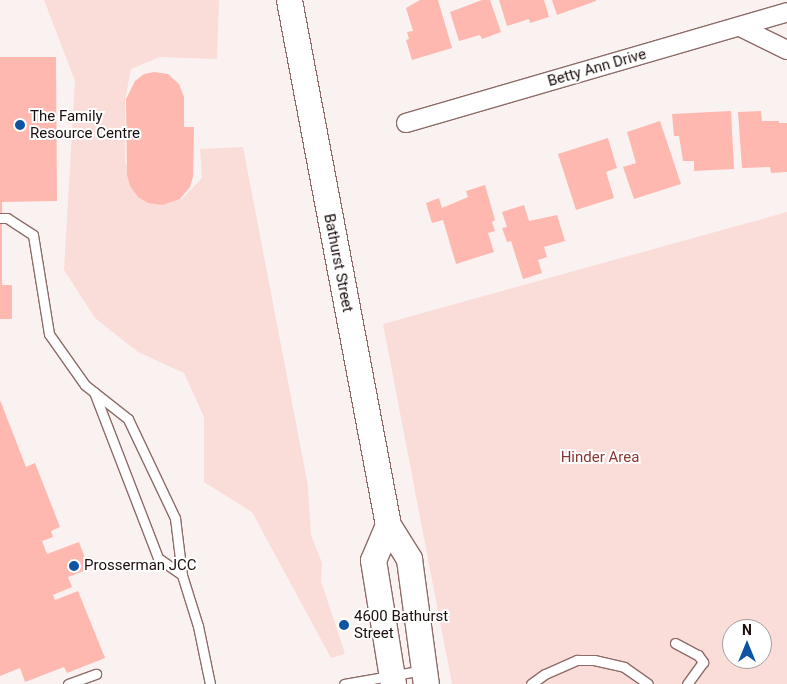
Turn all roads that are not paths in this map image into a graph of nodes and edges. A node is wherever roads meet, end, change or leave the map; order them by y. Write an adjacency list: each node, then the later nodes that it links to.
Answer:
1 (289, 0): 8 (main road, Bathurst Street)
2 (787, 12): 3 (street, Betty Ann Drive)
3 (740, 27): 4 (street); 5 (street, Betty Ann Drive)
4 (787, 50)
5 (406, 123)
6 (0, 218): 7 (lane)
7 (94, 392): 9 (lane); 9 (lane)
8 (388, 525): 12 (main road, Bathurst Street); 13 (main road)
9 (182, 575): 15 (lane)
10 (675, 642): 19 (lane)
11 (96, 674): 14 (lane)
12 (424, 677): 13 (lane)
13 (392, 680): 16 (lane)
14 (68, 684)
15 (210, 684)
16 (344, 684)
17 (532, 684): 18 (lane)
18 (648, 684)
19 (687, 684)

